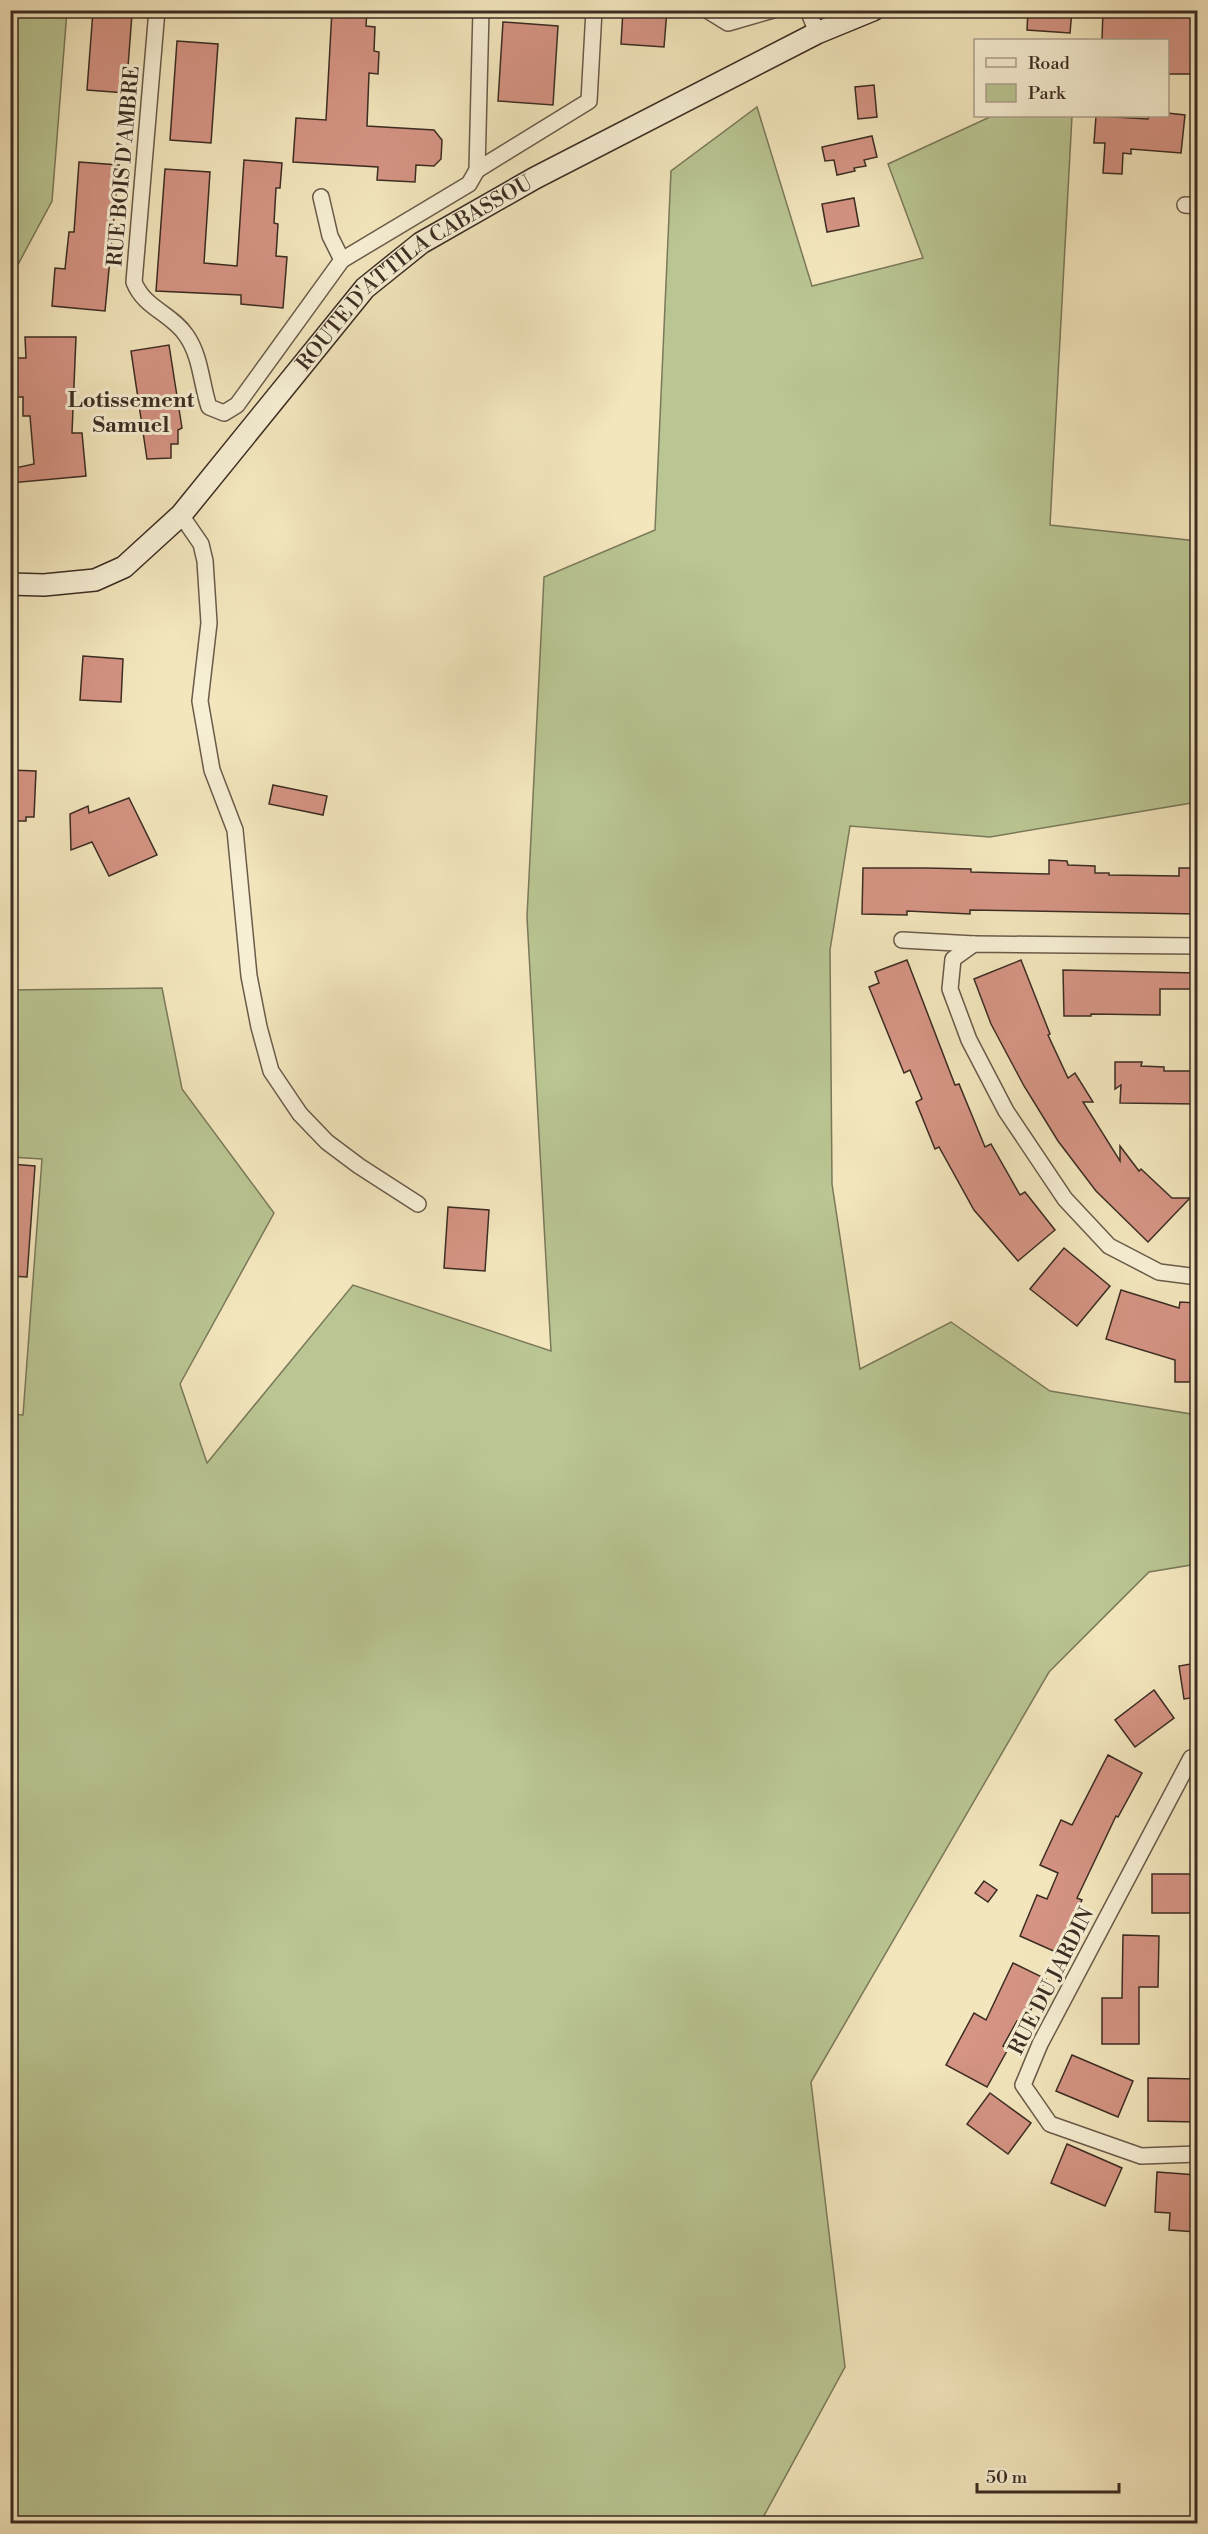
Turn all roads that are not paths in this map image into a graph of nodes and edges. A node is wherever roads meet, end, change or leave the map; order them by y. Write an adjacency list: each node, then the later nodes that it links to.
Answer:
1 (157, 10): 13 (street, RUE BOIS D'AMBRE)
2 (481, 10): 9 (street)
3 (594, 10): 9 (street)
4 (707, 10): 5 (street)
5 (773, 10)
6 (808, 10): 8 (street)
7 (873, 10): 8 (main road, ROUTE D'ATTILA CABASSOU)
8 (817, 33): 12 (main road, ROUTE D'ATTILA CABASSOU)
9 (477, 170): 10 (street)
10 (469, 184): 12 (street); 13 (street, RUE BOIS D'AMBRE)
11 (321, 197): 13 (street)
12 (483, 207): 14 (main road, ROUTE D'ATTILA CABASSOU)
13 (342, 260)
14 (181, 515): 15 (main road, ROUTE D'ATTILA CABASSOU); 19 (street)
15 (10, 584)
16 (902, 940): 17 (street)
17 (974, 944): 18 (street); 20 (street)
18 (1197, 946)
19 (418, 1204)
20 (1197, 1276)
21 (1197, 1756): 22 (street, RUE DU JARDIN)
22 (1197, 2154)

